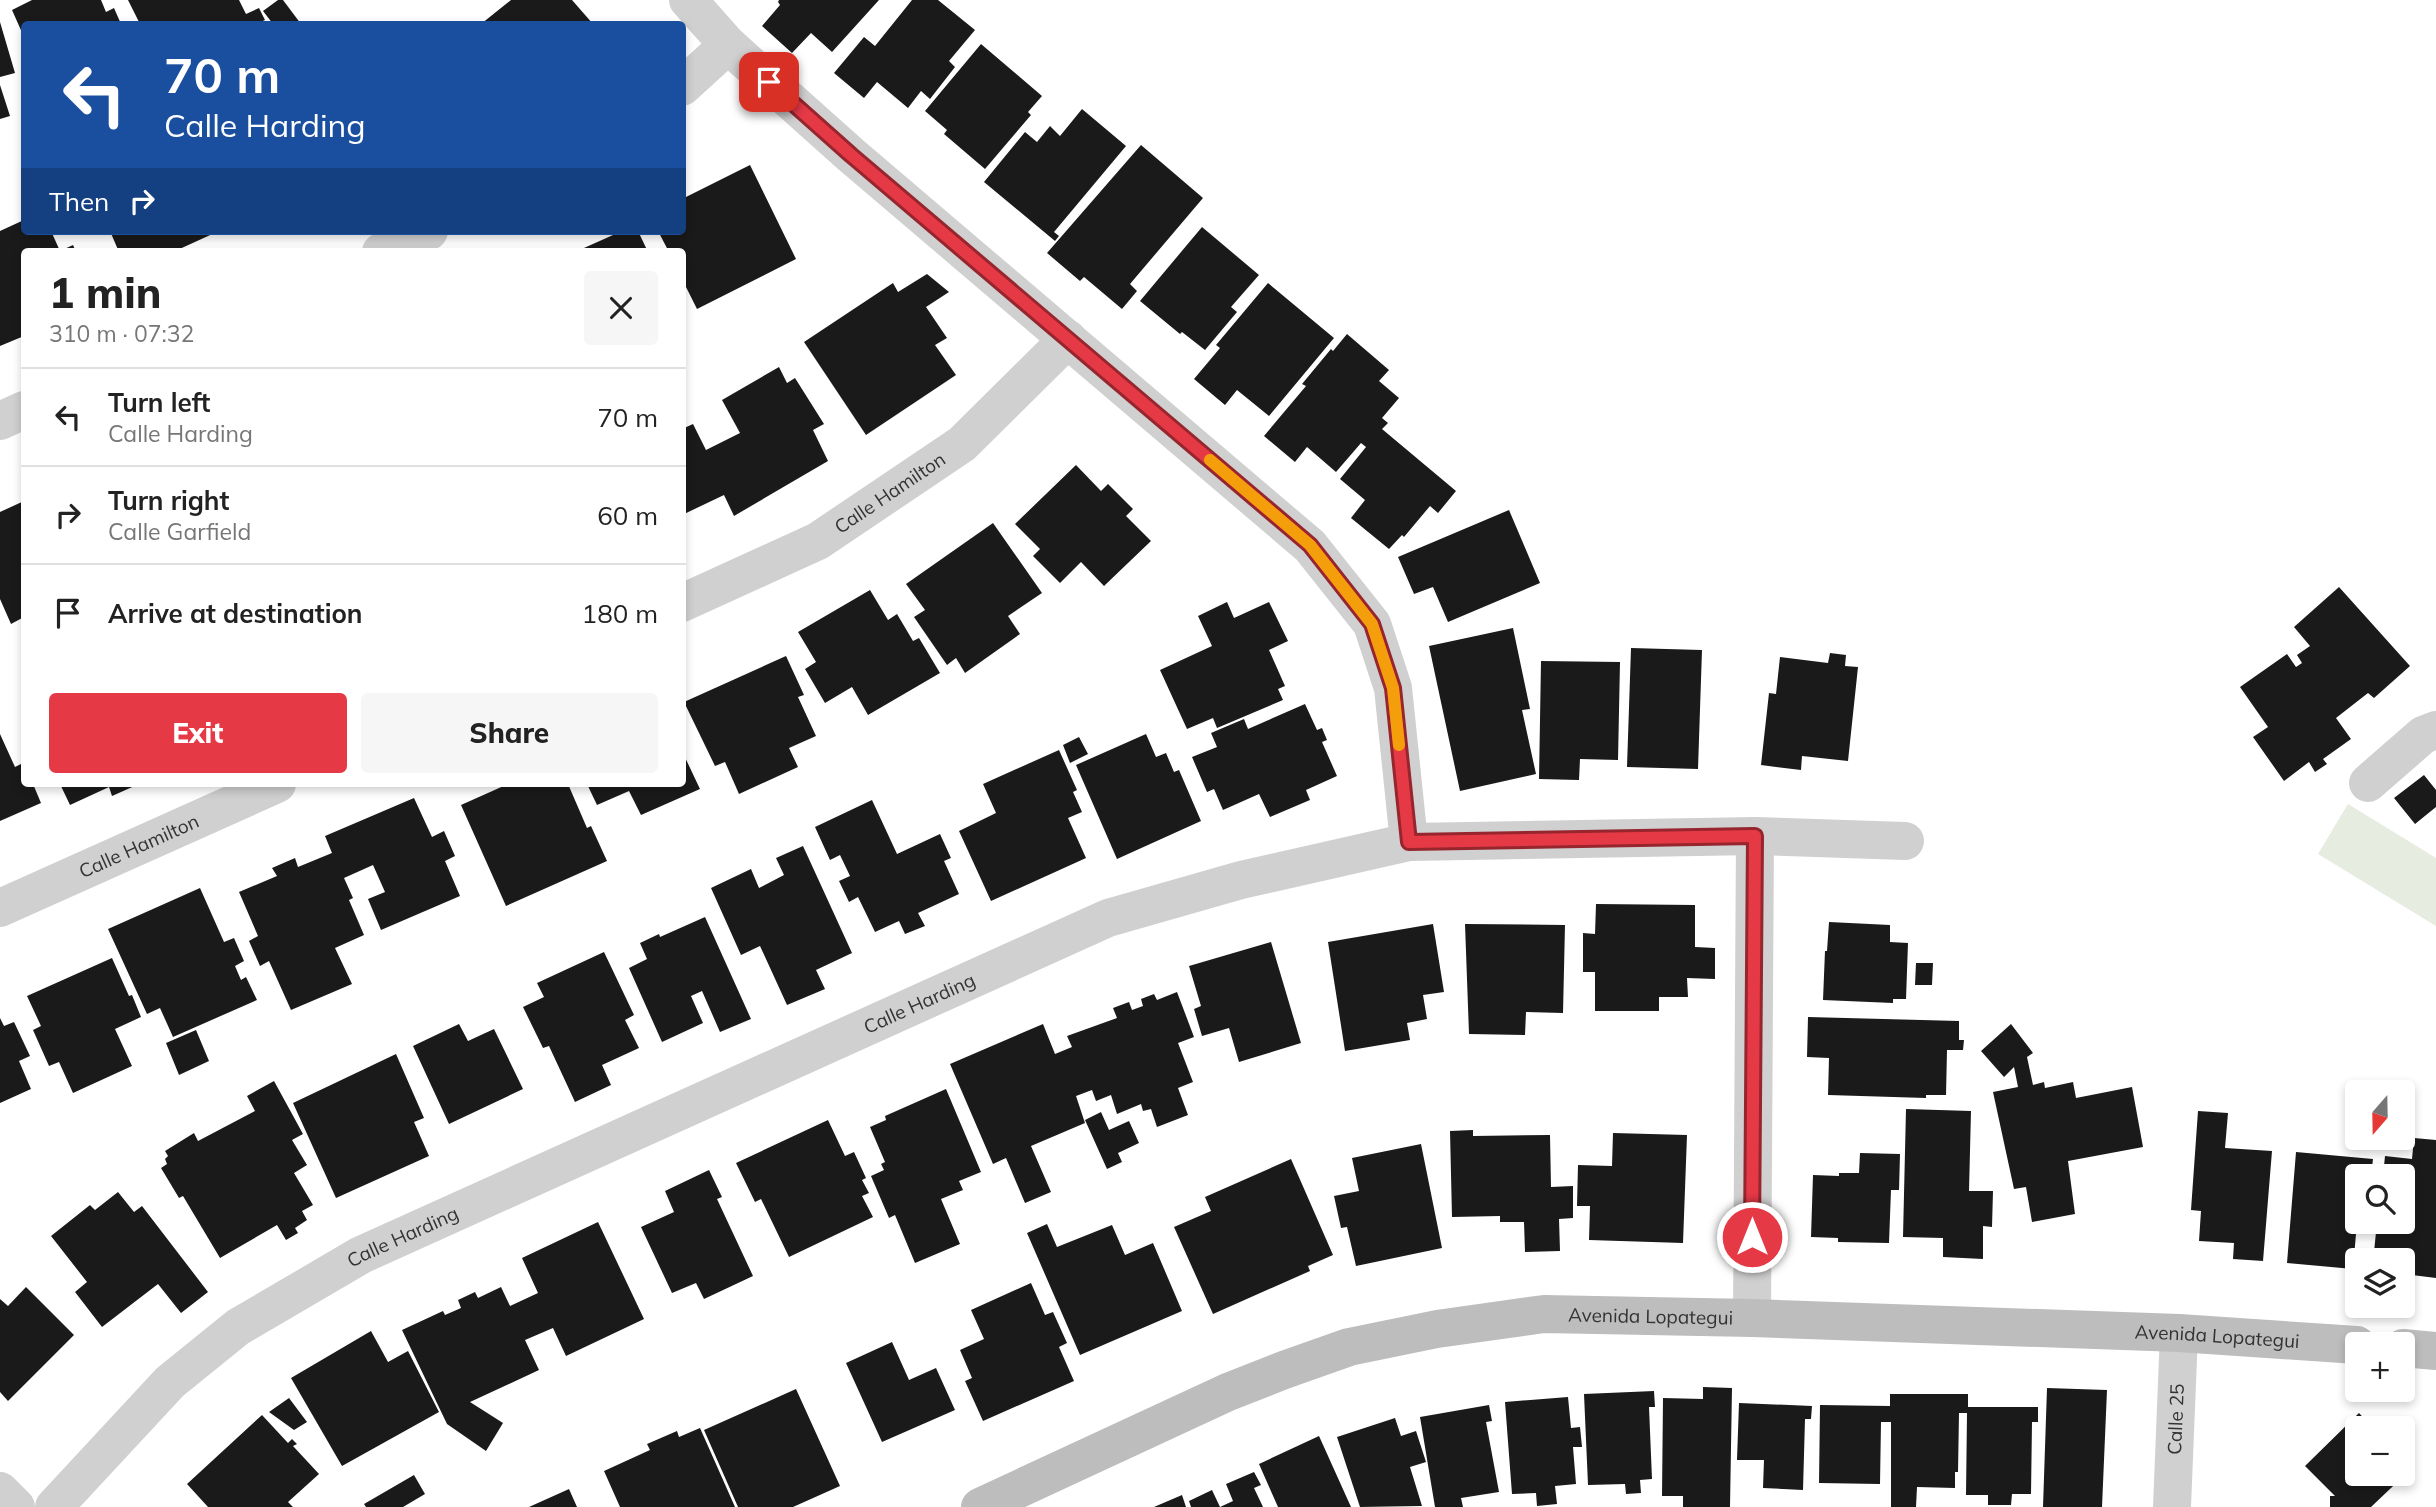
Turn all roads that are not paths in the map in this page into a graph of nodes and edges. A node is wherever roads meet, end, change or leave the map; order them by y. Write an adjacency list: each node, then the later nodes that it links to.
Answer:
1 (688, 0): 2 (street)
2 (728, 45): 3 (street); 6 (street)
3 (686, 83)
4 (420, 235): 5 (street)
5 (390, 248)
6 (1068, 339): 9 (street, Calle Hamilton); 15 (street)
7 (21, 411): 8 (street)
8 (0, 421)
9 (686, 601)
10 (2436, 730): 11 (street)
11 (2368, 783)
12 (270, 787): 16 (street, Calle Hamilton)
13 (1755, 836): 14 (street, Calle Harding); 15 (street, Calle Harding); 17 (street)
14 (1905, 841)
15 (1409, 842): 24 (street, Calle Harding)
16 (0, 908)
17 (1752, 1318): 18 (street, Avenida Lopategui); 25 (street, Avenida Lopategui)
18 (2179, 1334): 19 (street, Avenida Lopategui); 26 (street, Calle 25)
19 (2345, 1344)
20 (2415, 1349): 21 (street)
21 (2436, 1351)
22 (0, 1491): 23 (street)
23 (16, 1507)
24 (54, 1507)
25 (980, 1507)
26 (2172, 1507)

